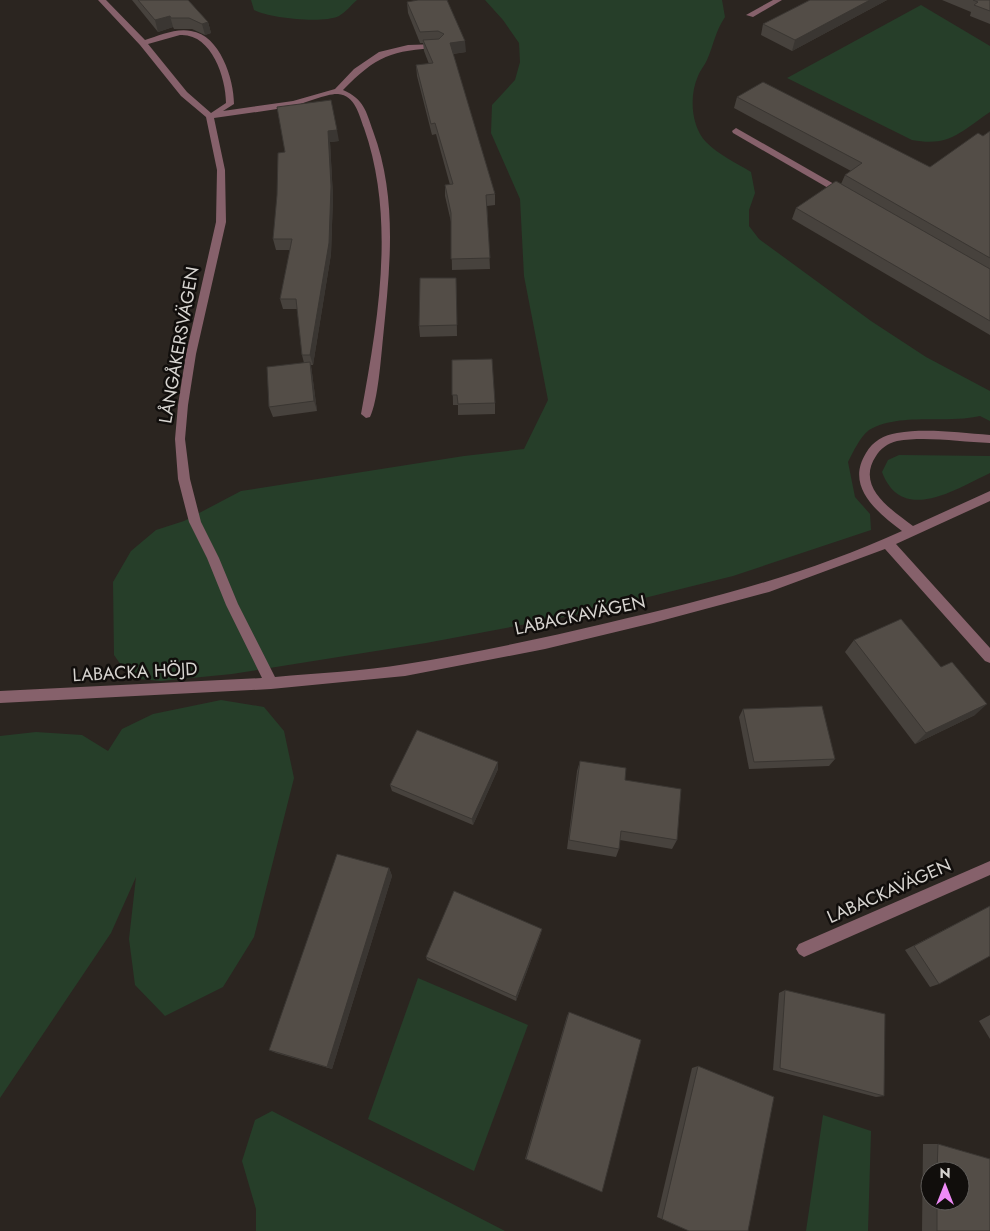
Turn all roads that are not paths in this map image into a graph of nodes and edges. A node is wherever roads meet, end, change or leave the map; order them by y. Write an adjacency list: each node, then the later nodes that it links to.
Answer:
1 (102, 0): 4 (street)
2 (778, 0): 3 (street)
3 (750, 15)
4 (143, 42): 7 (street); 7 (street)
5 (439, 46): 6 (street)
6 (338, 92): 7 (street); 10 (street)
7 (210, 116): 16 (street, LÅNGÅKERSVÄGEN)
8 (736, 131): 9 (street)
9 (855, 200)
10 (366, 414)
11 (990, 439): 13 (street)
12 (990, 496): 13 (street, LABACKAVÄGEN)
13 (912, 532): 14 (street, LABACKAVÄGEN)
14 (887, 543): 15 (street); 16 (street, LABACKAVÄGEN)
15 (990, 658)
16 (271, 683): 17 (street, LABACKA HÖJD)
17 (0, 697)
18 (990, 868): 19 (street, LABACKAVÄGEN)
19 (804, 949)

